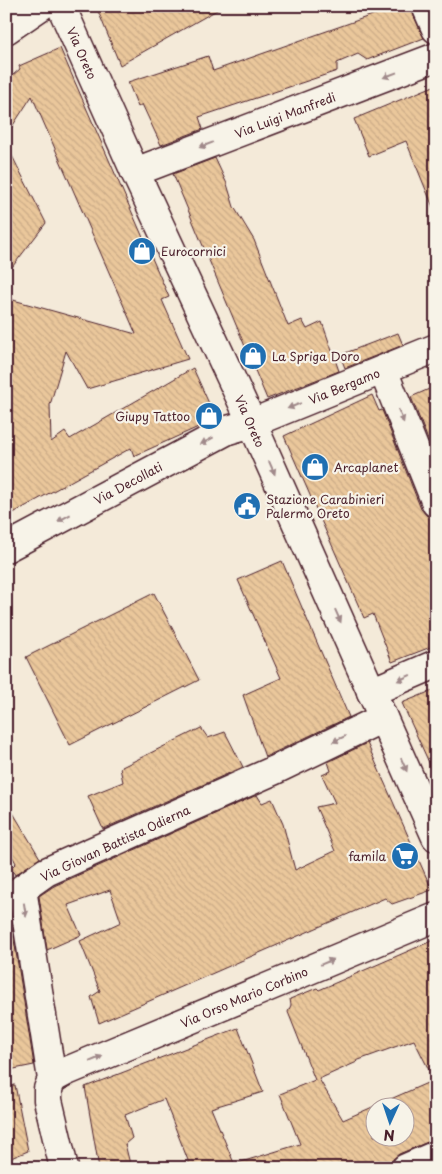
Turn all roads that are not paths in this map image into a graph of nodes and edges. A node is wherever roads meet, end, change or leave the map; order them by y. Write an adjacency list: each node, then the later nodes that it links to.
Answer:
1 (41, 6): 5 (street)
2 (61, 6): 7 (street, Via Oreto)
3 (426, 6): 4 (street)
4 (436, 29)
5 (6, 30)
6 (436, 57): 7 (street, Via Luigi Manfredi, one-way to 7)
7 (135, 172): 10 (street, Via Oreto)
8 (436, 348): 9 (street, Via Bergamo)
9 (383, 370): 10 (street, Via Bergamo, one-way to 10); 11 (street, one-way to 11)
10 (252, 423): 12 (street, Via Decollati, one-way to 12); 14 (street, Via Oreto, one-way to 14)
11 (436, 503)
12 (6, 548)
13 (436, 664): 14 (street, one-way to 14)
14 (371, 692): 15 (street, Via Oreto)
15 (383, 718): 16 (street, Via Oreto, one-way to 16); 18 (street, Via Giovan Battista Odierna, one-way to 18)
16 (436, 837)
17 (436, 916): 18 (street, Via Orso Mario Corbino, one-way to 17)
18 (52, 1079): 20 (street)
19 (436, 1155): 21 (street)
20 (60, 1166)
21 (406, 1168)

